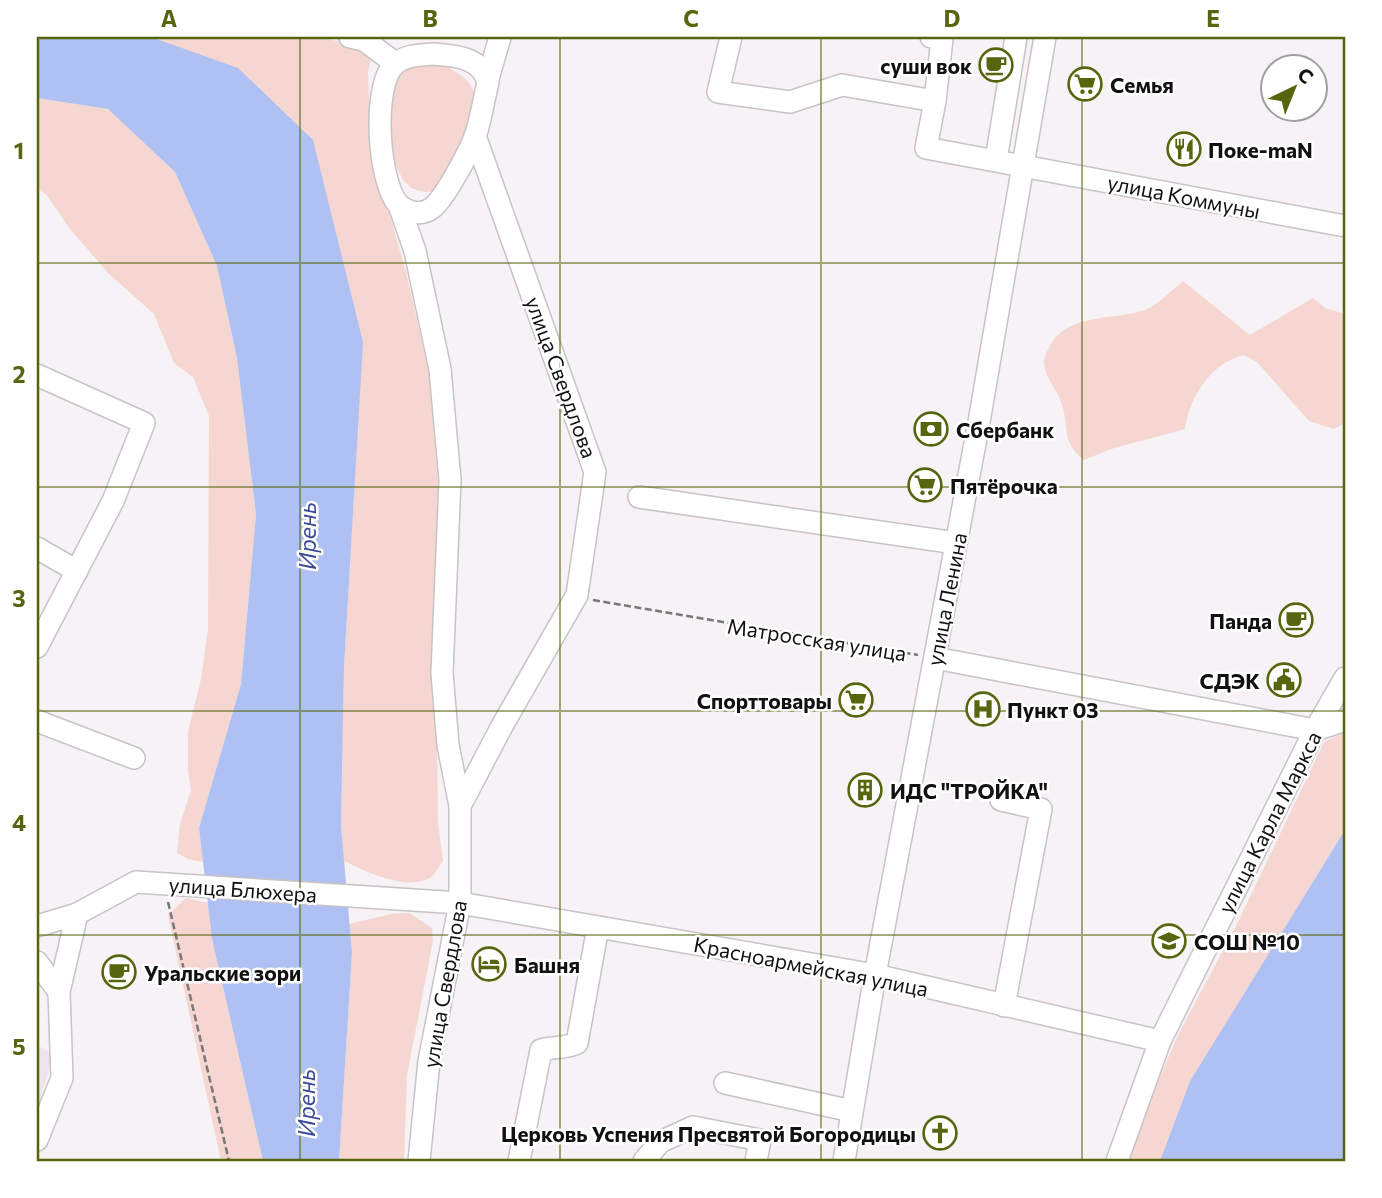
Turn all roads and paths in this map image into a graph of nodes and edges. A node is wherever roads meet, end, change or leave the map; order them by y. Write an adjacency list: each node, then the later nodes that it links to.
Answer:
1 (350, 37): 8 (street)
2 (499, 37): 7 (street); 9 (street)
3 (731, 37): 10 (street)
4 (931, 37): 10 (street)
5 (1016, 37): 12 (street)
6 (1045, 37): 13 (street, улица Ленина)
7 (466, 58): 8 (street); 9 (street)
8 (396, 63): 14 (street, улица Свердлова)
9 (488, 79): 11 (street)
10 (935, 101): 12 (street, улица Коммуны)
11 (475, 136): 15 (street); 23 (street, улица Свердлова)
12 (996, 160): 13 (street, улица Коммуны)
13 (1022, 165): 16 (street, улица Коммуны); 20 (street, улица Ленина)
14 (399, 205): 15 (street); 17 (street, улица Свердлова)
15 (433, 207): 17 (street)
16 (1345, 226)
17 (415, 251): 32 (street, улица Свердлова)
18 (37, 375): 22 (street)
19 (639, 497): 20 (street)
20 (956, 543): 25 (street, улица Ленина)
21 (37, 548): 22 (street)
22 (77, 571): 24 (street)
23 (576, 595): 25 (path, Матросская улица); 32 (street, улица Свердлова)
24 (37, 648)
25 (935, 658): 29 (street, Матросская улица); 39 (street, улица Ленина)
26 (1345, 678): 29 (street, улица Карла Маркса)
27 (1345, 720): 29 (street, Матросская улица)
28 (37, 721): 30 (street)
29 (1315, 730): 42 (street, улица Карла Маркса)
30 (134, 758)
31 (1001, 800): 41 (street)
32 (460, 806): 34 (street, улица Свердлова)
33 (173, 884): 34 (street, улица Блюхера); 35 (street, улица Блюхера); 46 (path)
34 (460, 903): 37 (street, Красноармейская улица); 47 (street, улица Свердлова)
35 (77, 914): 36 (street, улица Блюхера); 40 (street)
36 (37, 926)
37 (598, 927): 39 (street, Красноармейская улица); 48 (street)
38 (37, 962): 40 (street)
39 (875, 975): 41 (street, Красноармейская улица); 44 (street, улица Ленина)
40 (59, 992): 45 (street)
41 (1004, 1006): 42 (street, Красноармейская улица)
42 (1160, 1041): 52 (street, улица Карла Маркса)
43 (725, 1083): 44 (street)
44 (852, 1111): 51 (street, улица Ленина)
45 (37, 1140)
46 (229, 1161)
47 (419, 1161)
48 (519, 1161)
49 (644, 1161): 50 (street)
50 (756, 1161)
51 (844, 1161)
52 (1117, 1161)

